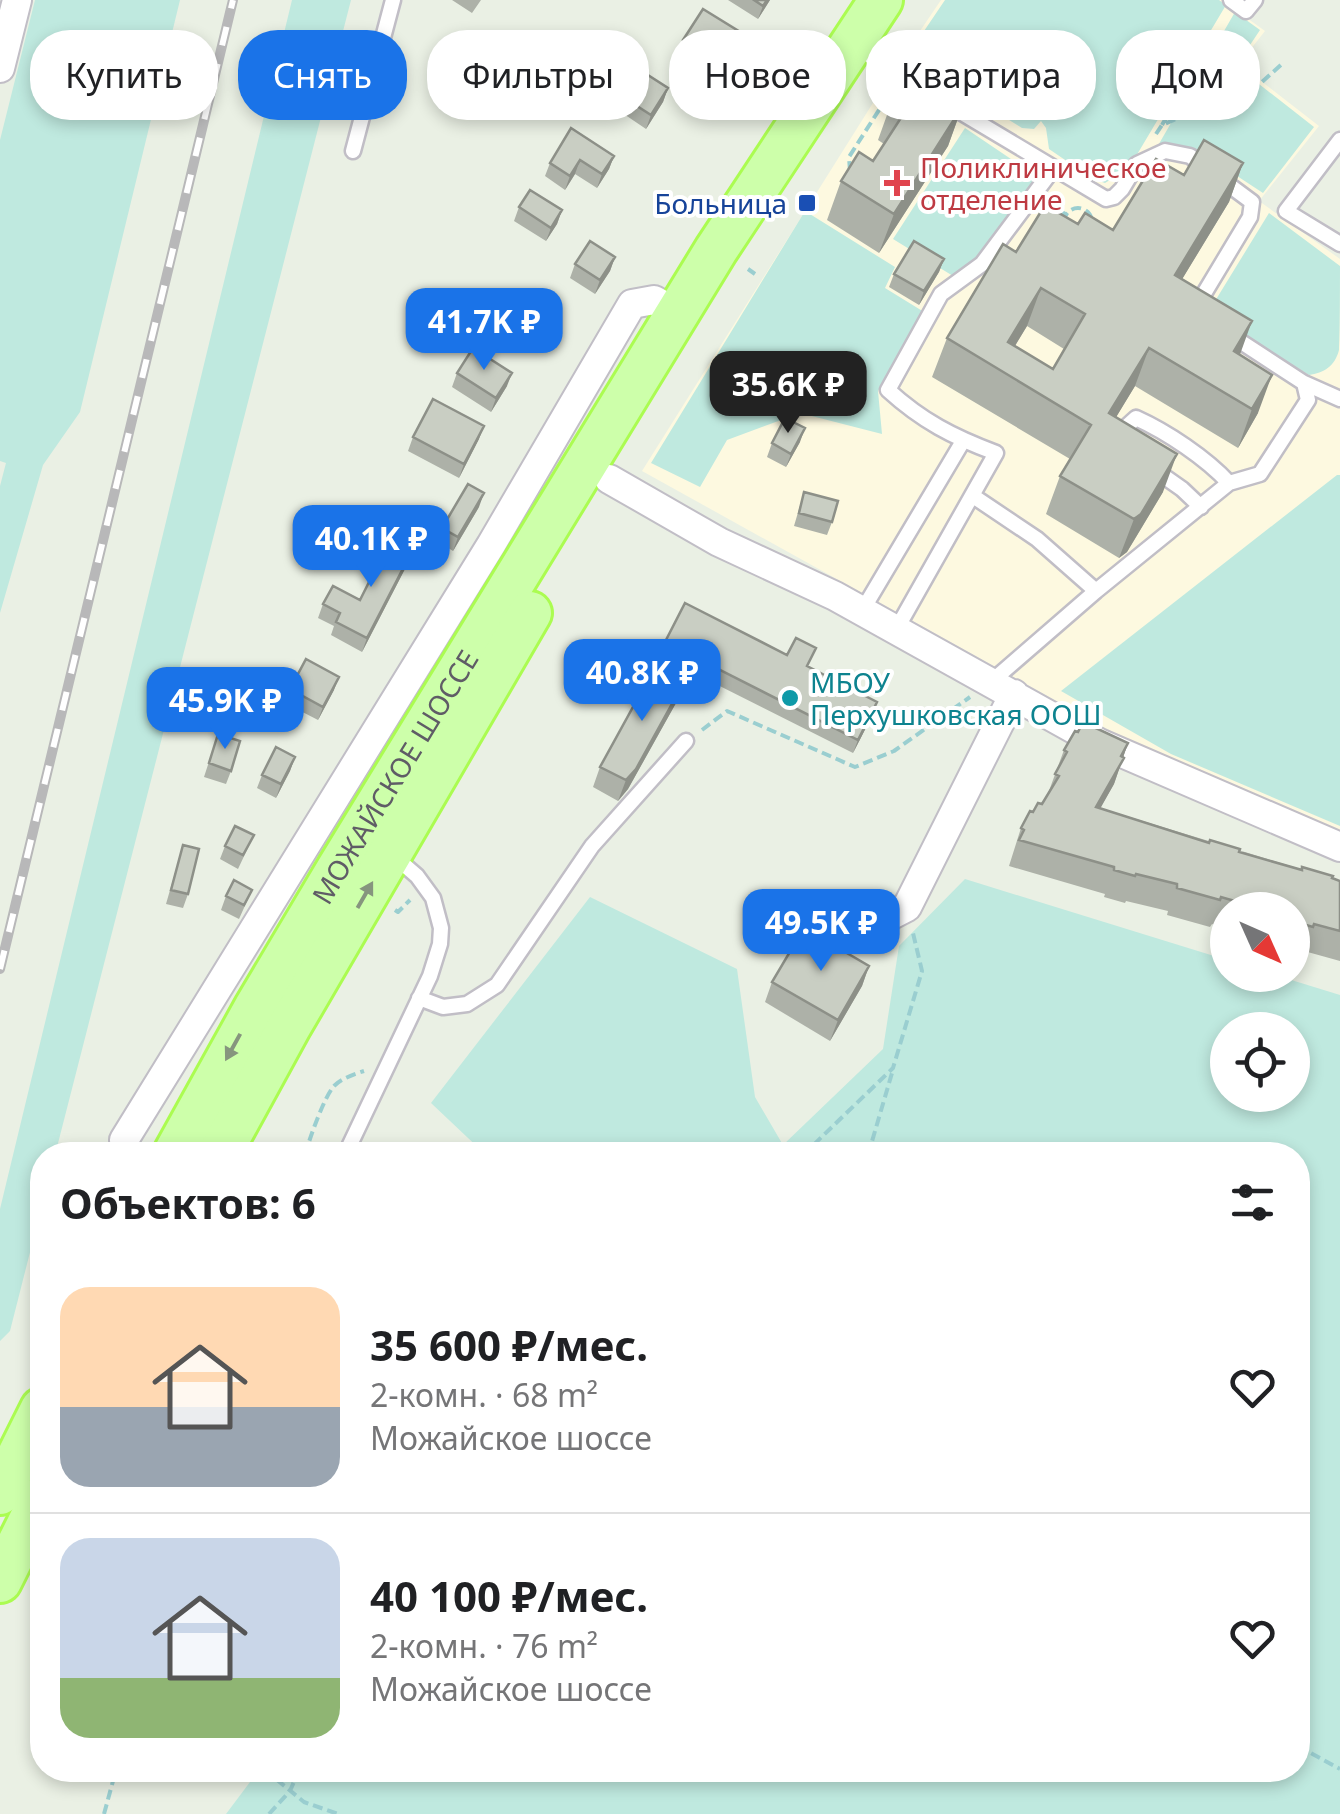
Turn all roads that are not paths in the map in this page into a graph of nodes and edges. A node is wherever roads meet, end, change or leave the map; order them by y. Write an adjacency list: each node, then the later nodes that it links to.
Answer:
1 (17, 0): 8 (street)
2 (393, 0): 12 (lane)
3 (880, 0): 15 (main road, МОЖАЙСКОЕ ШОССЕ)
4 (908, 0): 7 (main road, МОЖАЙСКОЕ ШОССЕ)
5 (1232, 0): 6 (lane)
6 (1255, 0)
7 (898, 30)
8 (0, 68)
9 (866, 92): 23 (main road, МОЖАЙСКОЕ ШОССЕ)
10 (974, 120): 13 (lane)
11 (1340, 140): 14 (lane)
12 (353, 151)
13 (1053, 169): 16 (lane); 20 (lane)
14 (1340, 244)
15 (677, 313): 36 (street); 37 (main road, МОЖАЙСКОЕ ШОССЕ, one-way to 37)
16 (1201, 316)
17 (1216, 326): 18 (lane)
18 (1304, 383): 19 (lane); 24 (lane)
19 (1340, 399)
20 (963, 441): 25 (lane); 28 (lane)
21 (1124, 450): 24 (lane)
22 (1139, 460): 26 (lane)
23 (609, 478): 28 (street); 33 (main road, МОЖАЙСКОЕ ШОССЕ)
24 (1229, 484): 26 (lane)
25 (973, 496): 27 (lane); 29 (lane)
26 (1201, 507): 27 (lane)
27 (1096, 590): 30 (lane)
28 (862, 611): 29 (street)
29 (896, 630): 30 (street)
30 (1003, 688): 32 (street); 34 (street)
31 (686, 742): 35 (lane)
32 (1340, 847)
33 (390, 852): 35 (lane); 38 (main road, МОЖАЙСКОЕ ШОССЕ, one-way to 33)
34 (851, 936)
35 (419, 998): 39 (lane)
36 (124, 1140)
37 (181, 1142)
38 (226, 1142)
39 (351, 1142)
40 (30, 1432): 41 (main road)
41 (0, 1493)
42 (30, 1520): 43 (main road)
43 (0, 1581)

